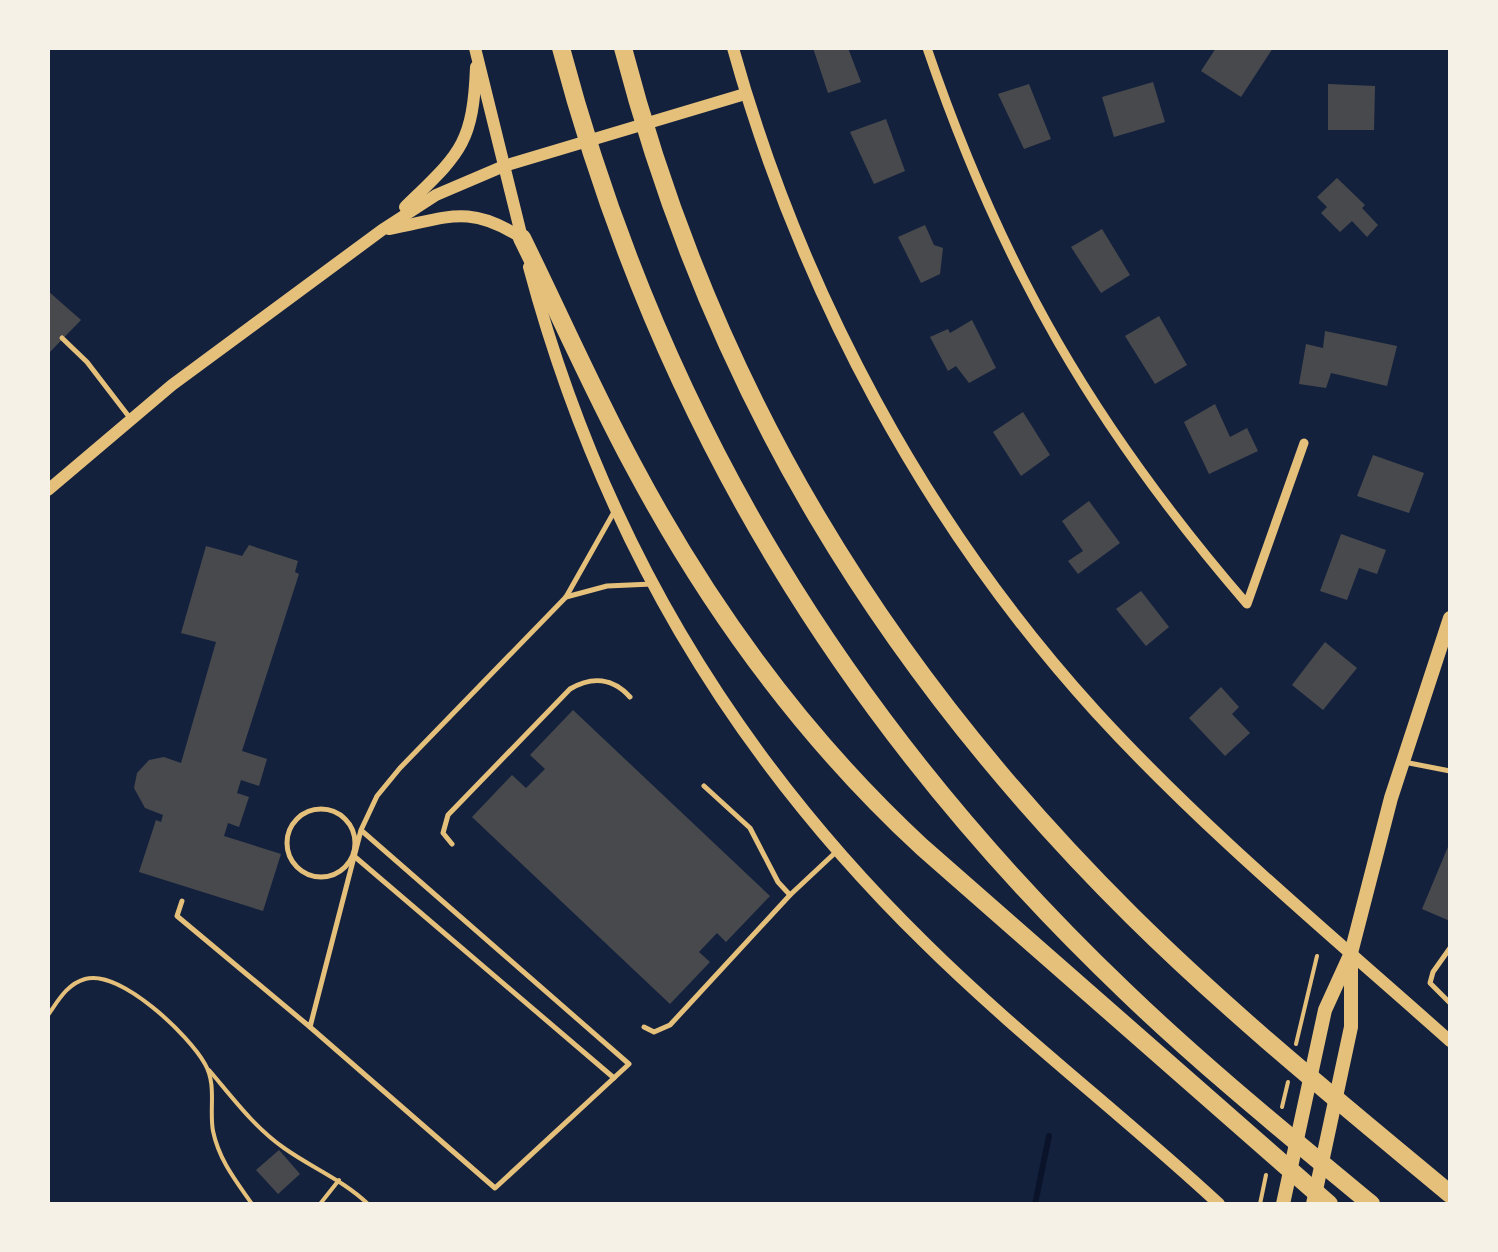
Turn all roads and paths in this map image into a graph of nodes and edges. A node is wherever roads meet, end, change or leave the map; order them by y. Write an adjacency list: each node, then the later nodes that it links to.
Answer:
1 (561, 48): 46 (highway)
2 (623, 48): 38 (highway)
3 (733, 48): 6 (main road)
4 (927, 48): 12 (street)
5 (476, 49): 7 (main road); 8 (main road)
6 (745, 94): 7 (main road); 29 (main road)
7 (504, 166): 8 (main road); 9 (main road)
8 (382, 230): 9 (main road); 11 (main road)
9 (522, 238): 14 (main road); 45 (highway)
10 (62, 338): 11 (lane)
11 (130, 418): 13 (main road)
12 (1304, 444)
13 (48, 490)
14 (615, 510): 15 (main road); 16 (lane)
15 (652, 584): 16 (lane); 24 (main road)
16 (566, 596): 22 (lane)
17 (1450, 618): 19 (main road)
18 (630, 697): 23 (lane)
19 (1402, 762): 20 (lane); 29 (main road)
20 (1450, 771)
21 (704, 786): 26 (lane)
22 (361, 830): 25 (lane); 36 (lane)
23 (452, 844)
24 (836, 851): 26 (lane); 42 (main road)
25 (353, 856): 25 (lane); 32 (lane); 36 (lane)
26 (790, 895): 33 (lane)
27 (182, 901): 32 (lane)
28 (1450, 948): 30 (lane)
29 (1351, 953): 34 (main road); 43 (main road); 44 (main road)
30 (1450, 1002)
31 (48, 1015): 35 (path)
32 (310, 1027): 36 (lane)
33 (644, 1027)
34 (1450, 1041)
35 (208, 1068): 37 (path); 39 (path)
36 (614, 1078)
37 (338, 1180): 40 (path); 41 (path)
38 (1450, 1194)
39 (252, 1204)
40 (320, 1204)
41 (368, 1204)
42 (1219, 1204)
43 (1283, 1204)
44 (1313, 1204)
45 (1328, 1204)
46 (1371, 1204)

